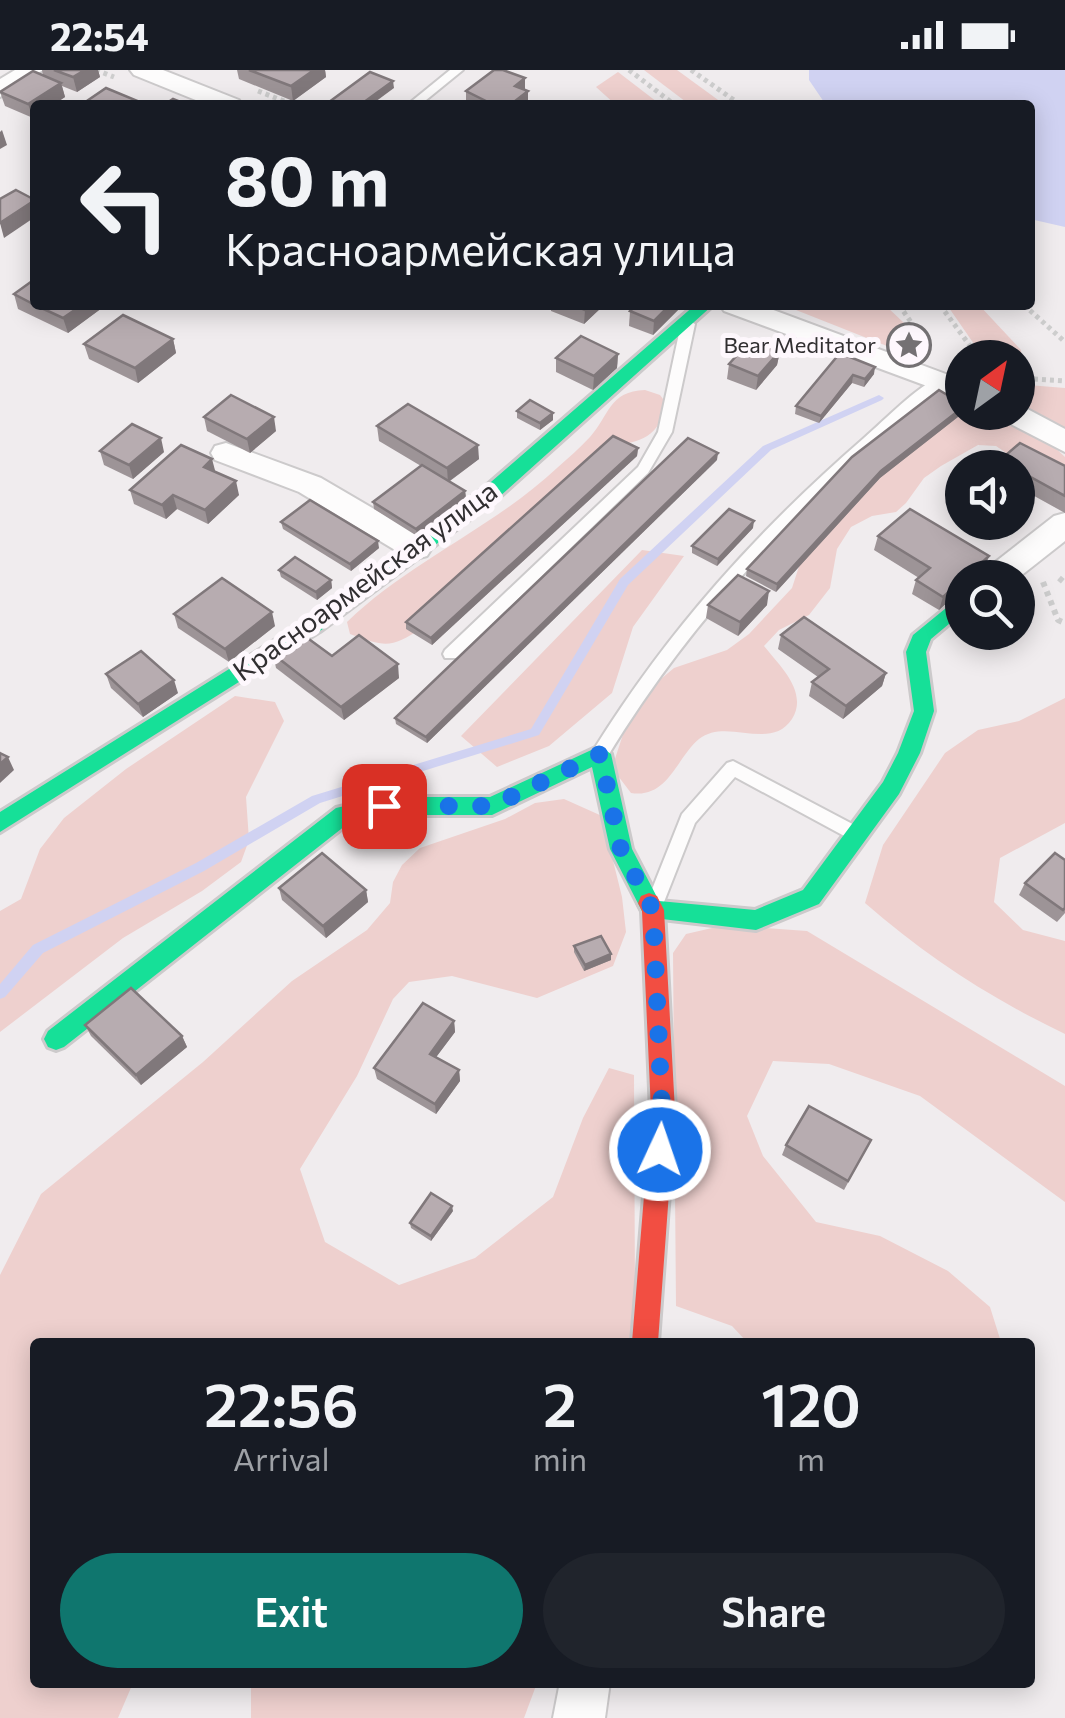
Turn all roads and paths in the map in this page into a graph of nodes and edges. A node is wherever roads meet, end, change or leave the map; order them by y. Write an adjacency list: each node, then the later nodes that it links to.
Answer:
1 (31, 70): 6 (street)
2 (142, 70): 7 (street)
3 (456, 70): 8 (lane)
4 (629, 70): 9 (path)
5 (691, 70): 10 (path)
6 (0, 90)
7 (217, 100)
8 (419, 100)
9 (668, 100)
10 (734, 100)
11 (701, 310): 16 (street, Красноармейская улица)
12 (749, 310): 20 (street)
13 (902, 310): 19 (path)
14 (944, 310): 17 (path)
15 (1030, 310): 18 (path)
16 (688, 324): 28 (street, Красноармейская улица); 33 (lane)
17 (966, 340)
18 (1065, 342)
19 (945, 374)
20 (945, 376)
21 (945, 379): 34 (lane)
22 (1035, 379): 23 (path)
23 (1065, 382)
24 (1035, 425): 25 (street)
25 (1065, 442)
26 (226, 453): 28 (street)
27 (1065, 524): 29 (street)
28 (416, 548): 35 (street, Красноармейская улица)
29 (1019, 560)
30 (1040, 572): 32 (path)
31 (945, 616): 36 (street)
32 (1065, 623)
33 (451, 654)
34 (600, 754): 37 (street); 38 (street)
35 (0, 823)
36 (854, 833): 37 (street); 37 (lane)
37 (653, 910): 39 (street)
38 (56, 1039)
39 (645, 1338)
40 (584, 1688): 41 (street)
41 (579, 1718)

